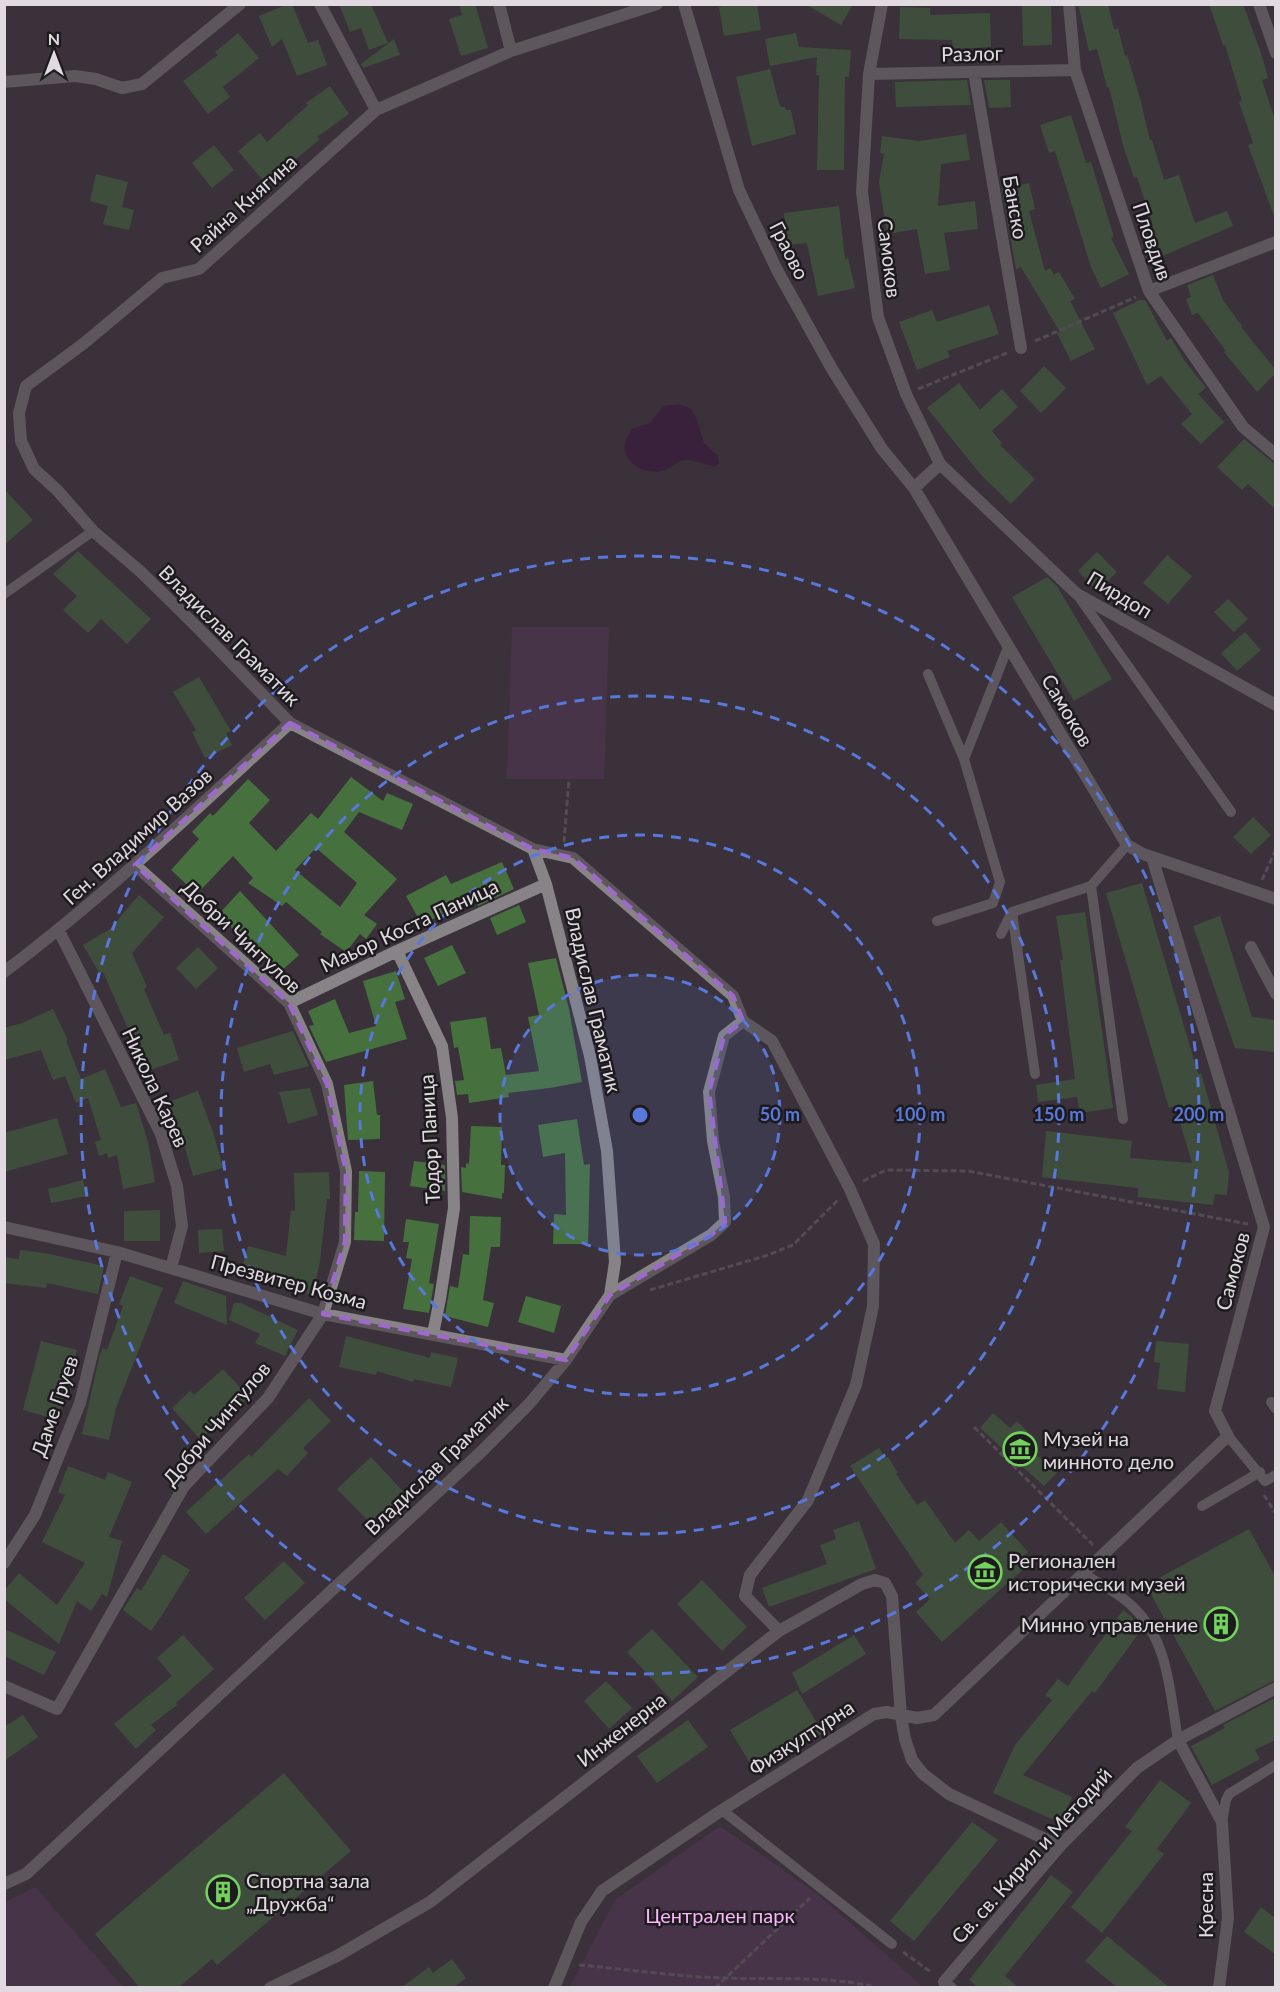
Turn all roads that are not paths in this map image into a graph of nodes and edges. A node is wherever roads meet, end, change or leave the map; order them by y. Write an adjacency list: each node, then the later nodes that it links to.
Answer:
1 (240, 4): 14 (street)
2 (320, 4): 15 (street)
3 (499, 4): 9 (street)
4 (657, 4): 9 (street, Райна Княгина)
5 (684, 4): 21 (street, Граово)
6 (882, 4): 13 (street, Самоков)
7 (1069, 4): 11 (street, Пловдив)
8 (1259, 4): 10 (street)
9 (511, 51): 15 (street, Райна Княгина)
10 (1275, 52)
11 (1075, 70): 12 (street, Разлог); 17 (street, Пловдив)
12 (974, 72): 13 (street, Разлог); 18 (street, Банско)
13 (869, 74): 20 (street, Самоков)
14 (4, 82)
15 (376, 110): 22 (street, Райна Княгина)
16 (1275, 242): 17 (street)
17 (1149, 291): 19 (street, Пловдив)
18 (1021, 348)
19 (1275, 455)
20 (940, 464): 21 (street); 24 (street, Пирдоп)
21 (914, 488): 25 (street, Самоков)
22 (93, 531): 23 (lane); 28 (street, Владислав Граматик)
23 (4, 594)
24 (1077, 594): 27 (street, Пирдоп); 30 (lane)
25 (1008, 647): 29 (lane); 31 (street, Самоков)
26 (928, 674): 29 (lane)
27 (1275, 705)
28 (290, 723): 32 (street, Владислав Граматик); 34 (street, Ген. Владимир Вазов)
29 (964, 759): 39 (lane)
30 (1231, 812)
31 (1126, 845): 33 (street); 36 (lane)
32 (533, 849): 35 (street, Владислав Граматик); 47 (street)
33 (1152, 857): 37 (street); 51 (street, Самоков)
34 (135, 865): 40 (street, Ген. Владимир Вазов); 46 (street, Добри Чинтулов)
35 (546, 884): 43 (street, Маьор Коста Паница); 54 (street, Владислав Граматик)
36 (1091, 886): 38 (lane); 49 (lane)
37 (1275, 899)
38 (1012, 912): 41 (lane); 48 (lane)
39 (937, 921)
40 (59, 931): 44 (street, Ген. Владимир Вазов); 53 (street, Никола Карев)
41 (1001, 934)
42 (1251, 947): 45 (street)
43 (397, 951): 46 (street, Маьор Коста Паница); 56 (street, Тодор Паница)
44 (4, 972)
45 (1275, 994)
46 (289, 1003): 55 (street, Добри Чинтулов)
47 (743, 1021): 54 (street); 64 (street)
48 (1035, 1074)
49 (1123, 1119)
50 (4, 1227): 52 (street, Презвитер Козма)
51 (1270, 1227): 58 (street, Самоков)
52 (117, 1252): 53 (street, Презвитер Козма); 62 (street, Даме Груев)
53 (171, 1268): 55 (street, Презвитер Козма)
54 (610, 1295): 57 (street, Владислав Граматик)
55 (323, 1314): 56 (street, Презвитер Козма); 65 (street, Добри Чинтулов)
56 (433, 1334): 57 (street, Презвитер Козма)
57 (566, 1360): 73 (street, Владислав Граматик)
58 (1228, 1436): 59 (lane); 63 (street, Физкултурна)
59 (1260, 1472): 60 (lane); 61 (lane)
60 (1275, 1474)
61 (1202, 1506)
62 (4, 1563)
63 (1083, 1573): 67 (street, Физкултурна); 68 (lane)
64 (779, 1631): 67 (street, Инженерна); 76 (street, Инженерна)
65 (4, 1686)
66 (1275, 1688): 68 (street, Св. св. Кирил и Методий)
67 (901, 1716): 70 (street, Физкултурна); 72 (street)
68 (1178, 1740): 71 (street); 72 (street, Св. св. Кирил и Методий)
69 (1275, 1765): 71 (lane)
70 (722, 1810): 74 (lane); 77 (street, Физкултурна)
71 (1222, 1822): 78 (street, Кресна)
72 (1060, 1846): 75 (street, Св. св. Кирил и Методий)
73 (4, 1884)
74 (892, 1944)
75 (948, 1985)
76 (270, 1988)
77 (554, 1988)
78 (1219, 1988)

